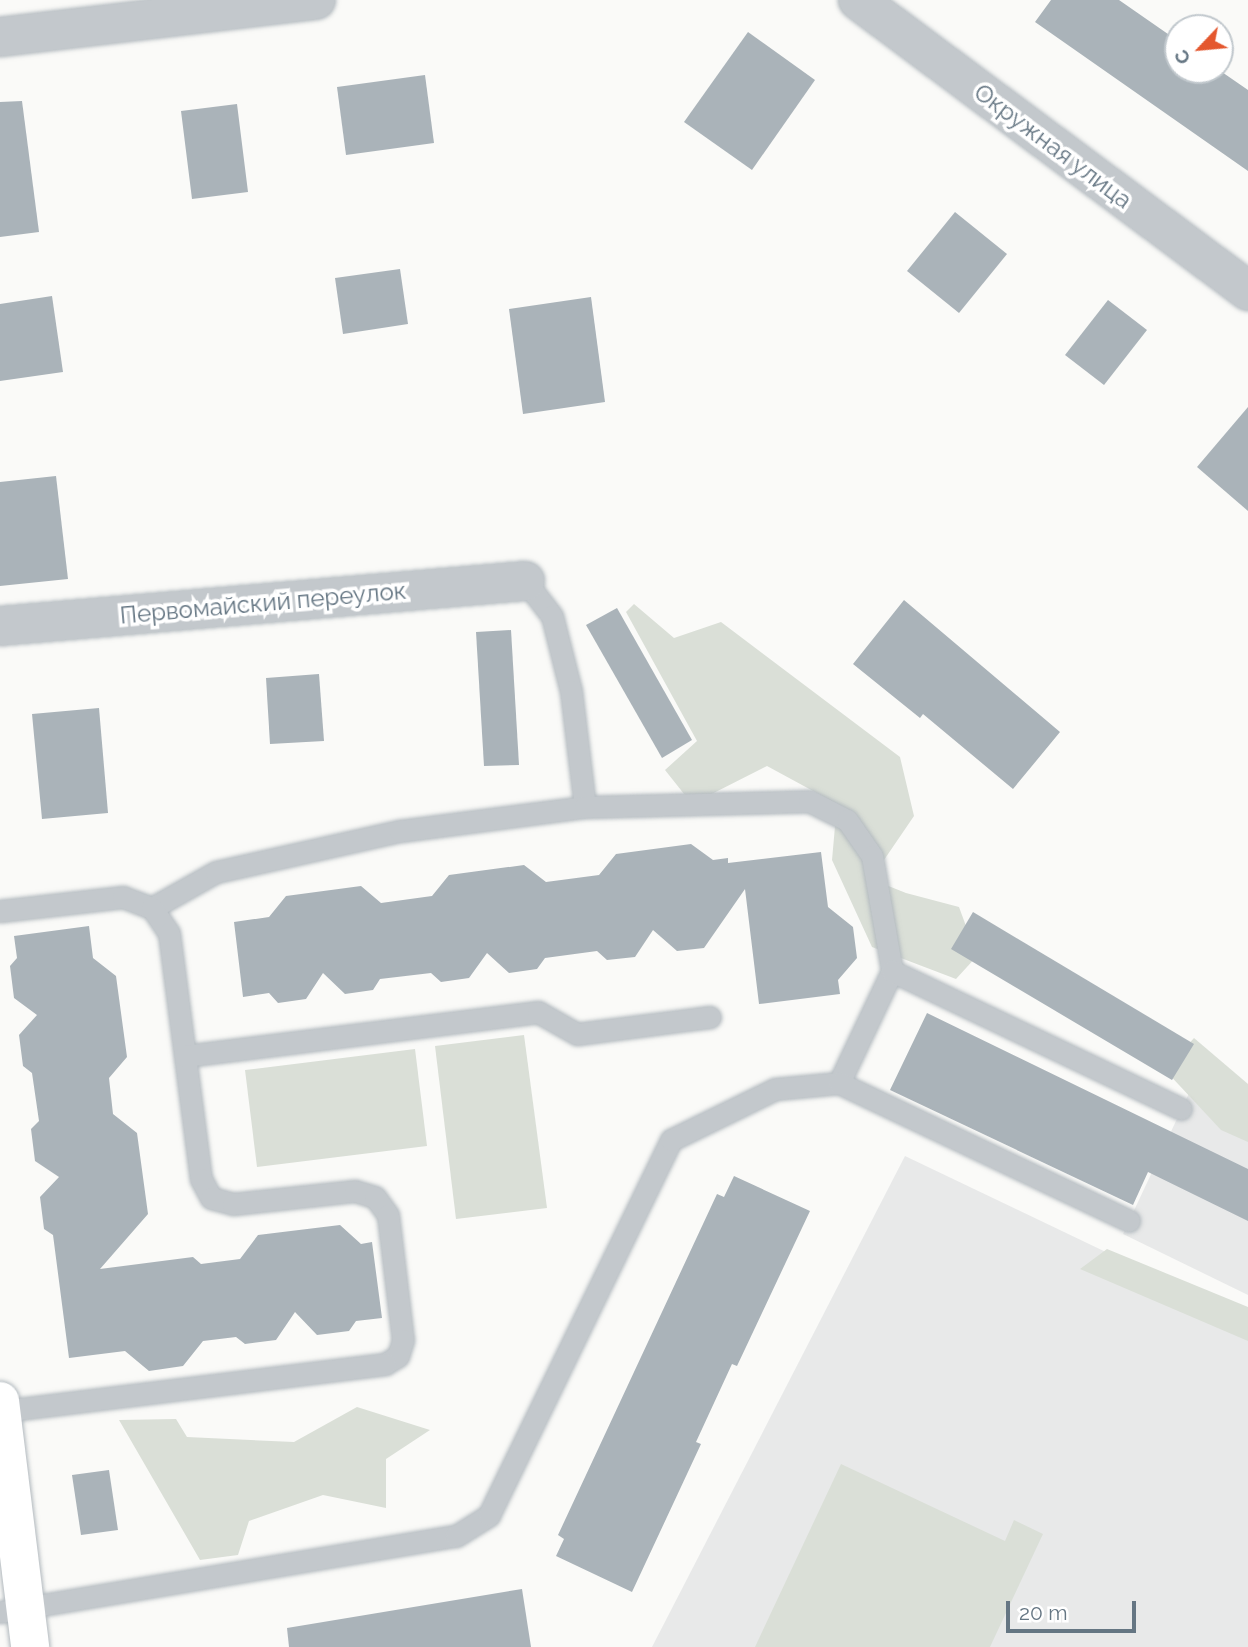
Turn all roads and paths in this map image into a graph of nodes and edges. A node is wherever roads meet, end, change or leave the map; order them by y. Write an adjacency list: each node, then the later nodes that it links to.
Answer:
1 (316, 0): 3 (street)
2 (858, 0): 4 (street, Окружная улица)
3 (0, 37)
4 (1248, 291)
5 (525, 580): 6 (street, Первомайский переулок); 7 (lane)
6 (0, 626)
7 (585, 807): 8 (lane); 10 (lane)
8 (152, 908): 9 (lane); 12 (lane)
9 (0, 911)
10 (892, 971): 13 (lane); 14 (lane)
11 (710, 1017): 12 (lane)
12 (185, 1056): 16 (lane)
13 (839, 1083): 15 (lane); 17 (lane)
14 (1181, 1109)
15 (1129, 1221)
16 (0, 1408): 17 (street)
17 (13, 1610): 18 (street)
18 (30, 1647)

